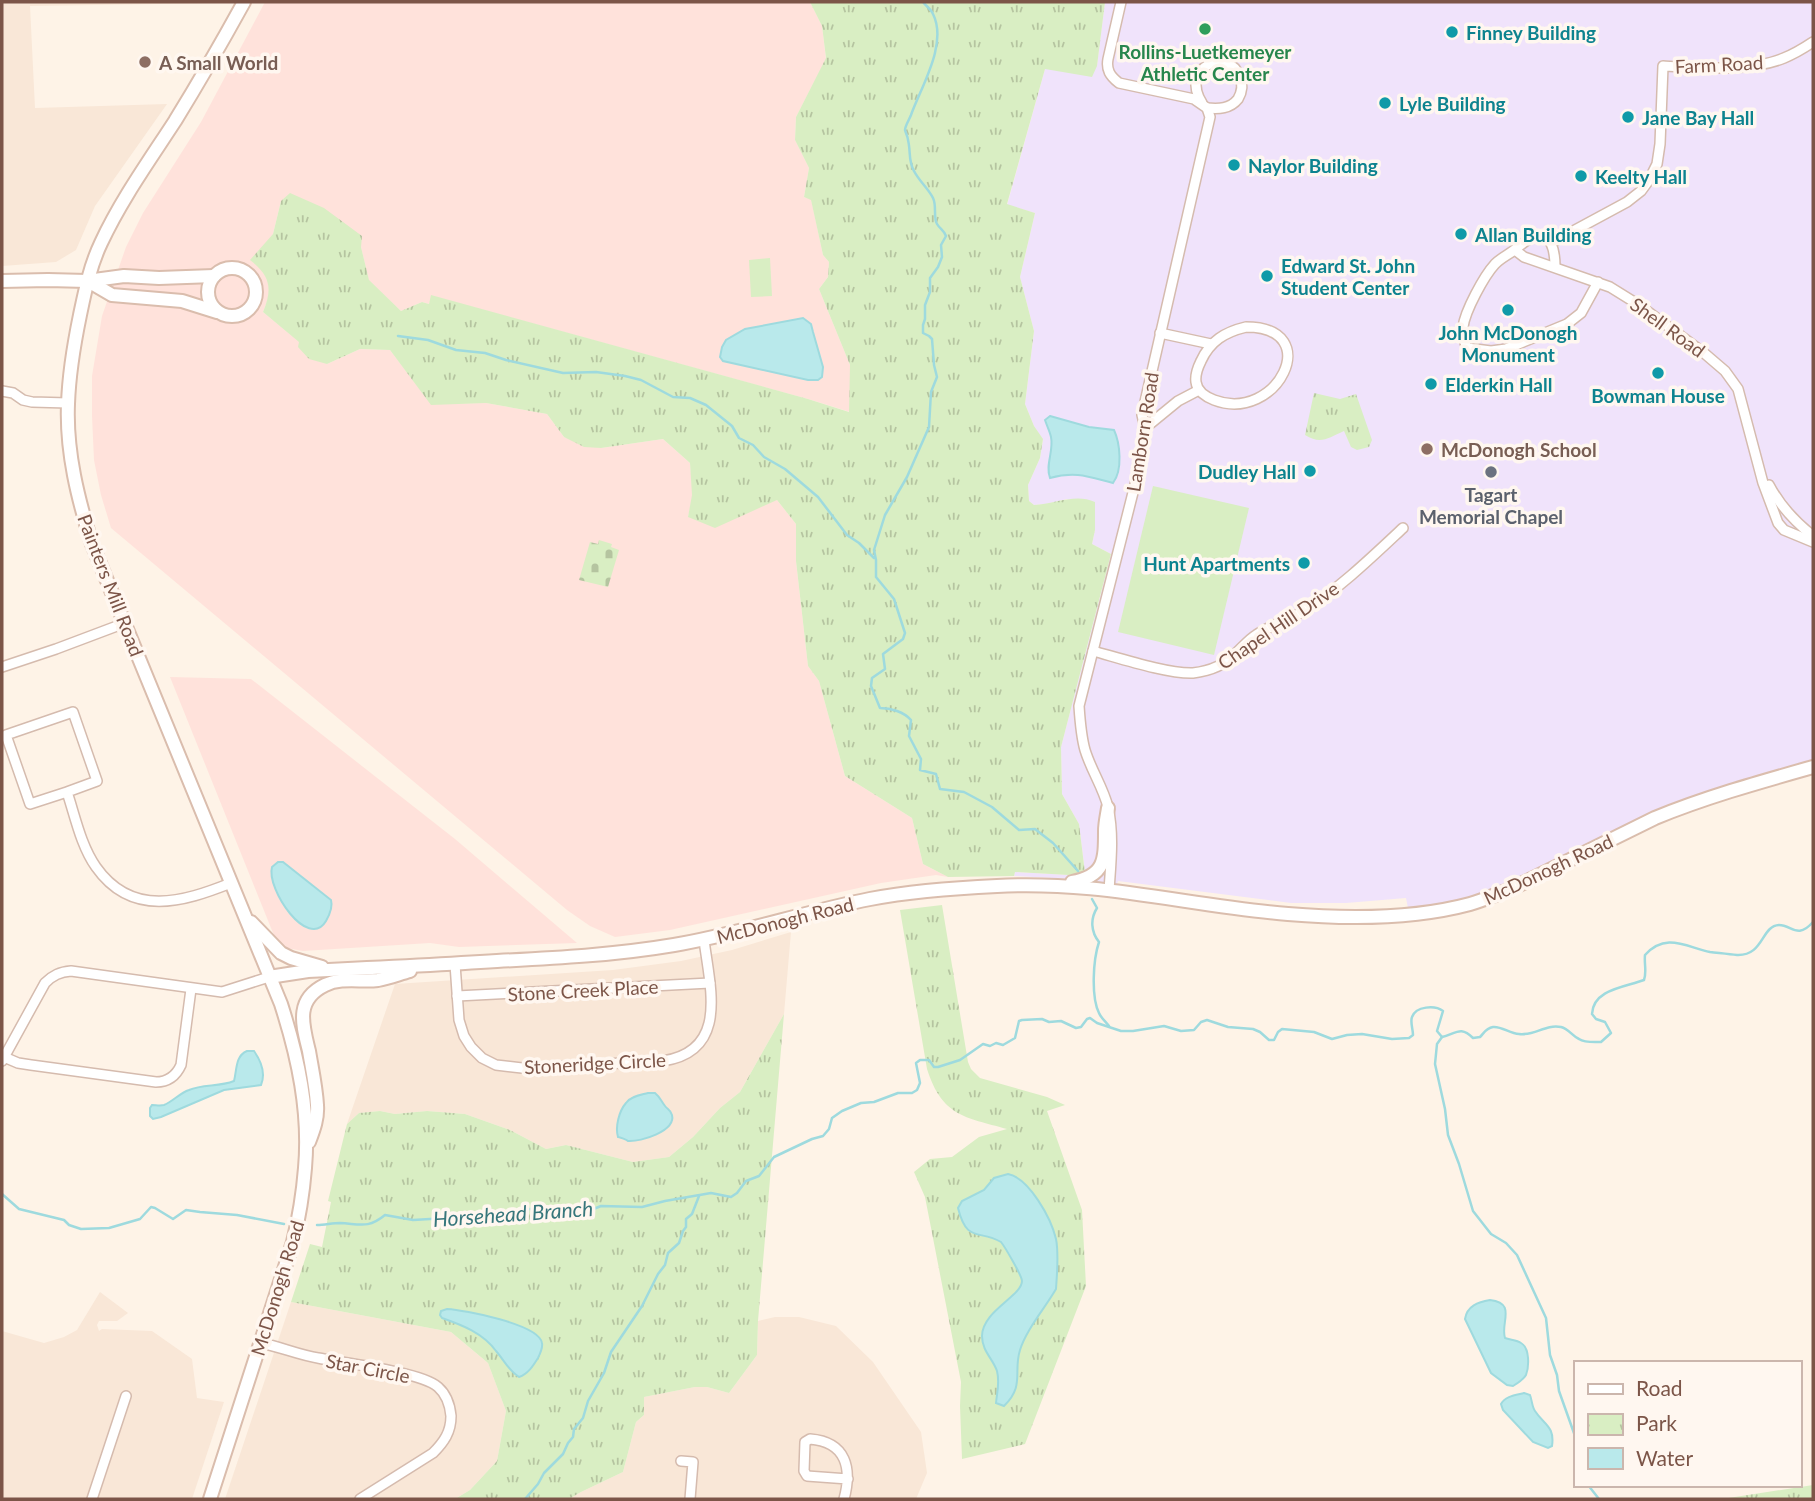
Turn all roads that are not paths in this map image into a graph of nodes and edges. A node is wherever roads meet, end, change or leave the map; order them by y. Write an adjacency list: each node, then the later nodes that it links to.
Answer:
1 (244, 2): 10 (main road, Painters Mill Road)
2 (1121, 2): 4 (street)
3 (1813, 42): 5 (street, Farm Road)
4 (1205, 105): 4 (street); 13 (street, Lamborn Road)
5 (1551, 243): 6 (street); 7 (street)
6 (1515, 250): 7 (street, Shell Road); 11 (street)
7 (1555, 267): 11 (street, Shell Road)
8 (214, 276): 10 (main road); 12 (main road); 12 (main road)
9 (2, 281): 10 (main road)
10 (87, 281): 12 (main road); 17 (main road, Painters Mill Road)
11 (1598, 282): 19 (street, Shell Road)
12 (217, 312)
13 (1160, 332): 14 (street); 18 (street, Lamborn Road)
14 (1211, 344): 15 (street); 15 (street)
15 (1199, 390): 18 (street)
16 (2, 391): 17 (street)
17 (68, 403): 23 (main road, Painters Mill Road)
18 (1144, 428): 24 (street, Lamborn Road)
19 (1759, 465): 21 (street, Shell Road); 22 (street, Shell Road)
20 (1404, 528): 24 (street, Chapel Hill Drive)
21 (1813, 536)
22 (1813, 542)
23 (125, 623): 25 (street); 29 (main road, Painters Mill Road)
24 (1093, 651): 28 (street, Lamborn Road)
25 (2, 667)
26 (1813, 767): 31 (main road, McDonogh Road)
27 (66, 792): 27 (street); 29 (street)
28 (1108, 808): 30 (main road); 31 (street, Lamborn Road)
29 (231, 883): 32 (main road, Painters Mill Road)
30 (1055, 884): 31 (main road, McDonogh Road); 33 (main road, McDonogh Road)
31 (1110, 890)
32 (246, 917): 36 (main road); 37 (main road, Painters Mill Road)
33 (704, 940): 34 (main road, McDonogh Road); 38 (street, Stoneridge Circle)
34 (455, 964): 35 (main road, McDonogh Road); 40 (street, Stoneridge Circle)
35 (433, 965): 36 (main road, McDonogh Road); 42 (main road)
36 (333, 970): 37 (main road, McDonogh Road)
37 (270, 977): 39 (street); 42 (main road, McDonogh Road)
38 (710, 983): 40 (street, Stone Creek Place); 40 (street, Stoneridge Circle)
39 (191, 989): 41 (street); 41 (street)
40 (457, 996)
41 (3, 1059)
42 (306, 1152): 43 (main road, McDonogh Road)
43 (261, 1343): 48 (main road, McDonogh Road); 49 (street, Star Circle)
44 (126, 1396): 47 (street)
45 (681, 1461): 50 (street)
46 (848, 1479): 46 (street); 51 (street)
47 (92, 1499)
48 (210, 1499)
49 (360, 1499)
50 (690, 1499)
51 (844, 1499)

